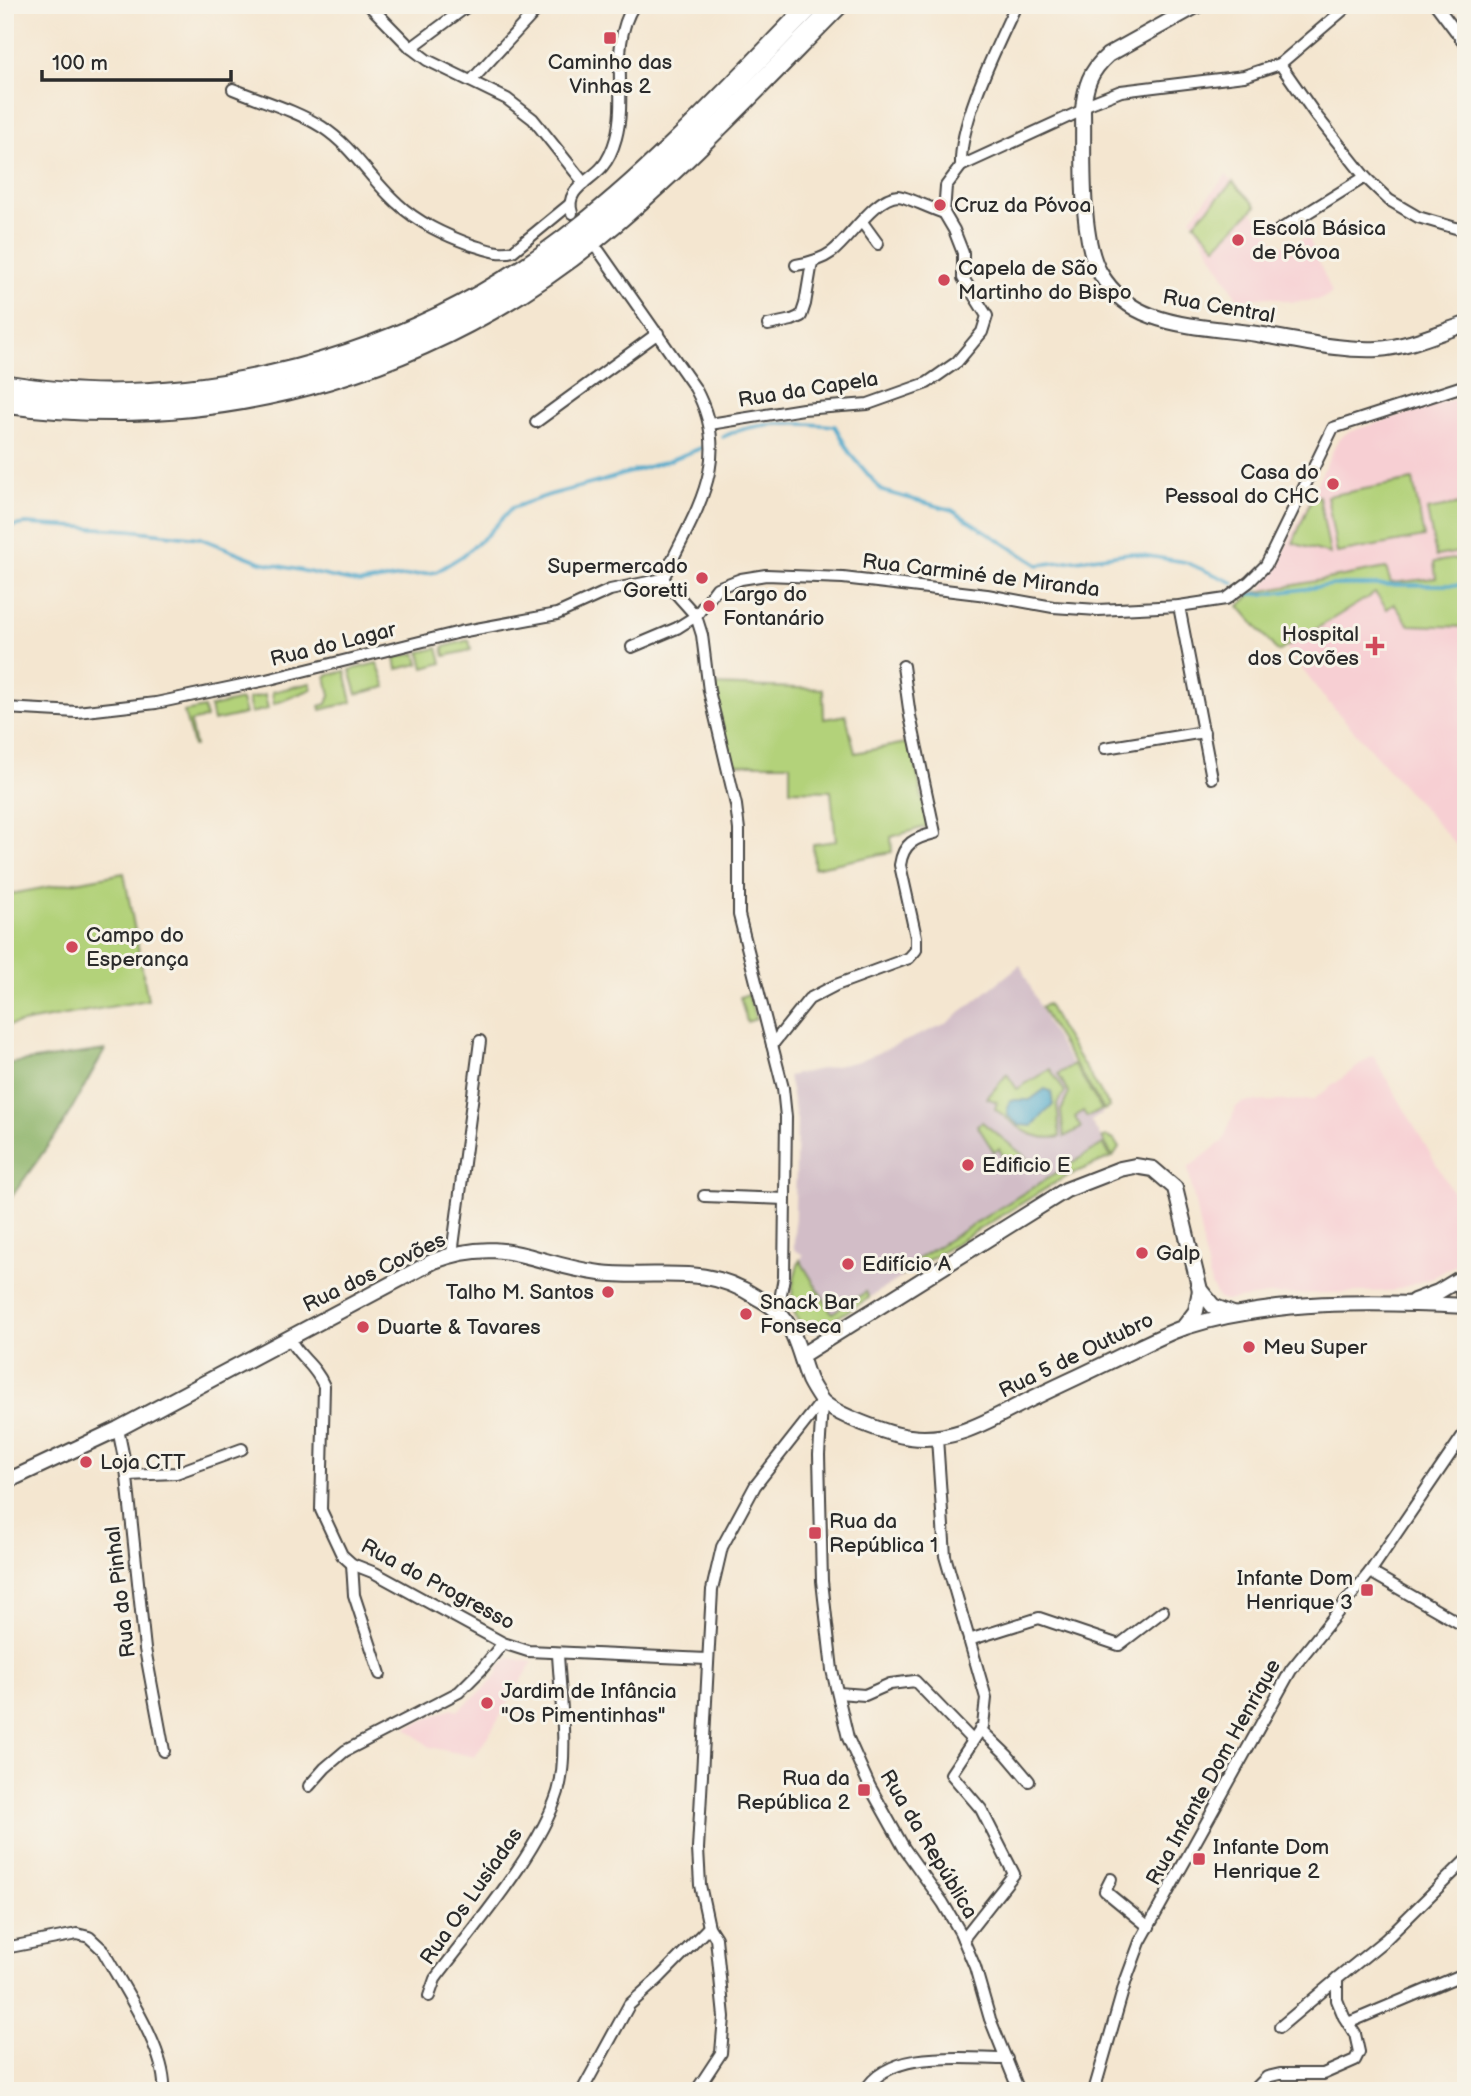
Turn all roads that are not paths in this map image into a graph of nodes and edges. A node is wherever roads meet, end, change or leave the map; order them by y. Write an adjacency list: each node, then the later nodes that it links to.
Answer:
1 (369, 5): 12 (street)
2 (469, 5): 12 (street)
3 (541, 5): 14 (street)
4 (634, 5): 19 (street)
5 (811, 5): 34 (highway)
6 (838, 5): 35 (highway)
7 (1016, 5): 17 (street)
8 (1198, 5): 16 (street, Rua Central)
9 (1349, 5): 13 (street)
10 (1436, 5): 11 (street)
11 (1466, 45)
12 (411, 48): 14 (street)
13 (1280, 64): 16 (street); 18 (street)
14 (471, 81): 19 (street)
15 (233, 89): 19 (street)
16 (1083, 108): 17 (street); 30 (street, Rua Central)
17 (961, 166): 20 (street)
18 (1365, 177): 24 (street); 25 (street)
19 (584, 183)
20 (946, 186): 21 (street); 22 (street)
21 (928, 208): 22 (street); 23 (street)
22 (944, 214): 37 (street, Rua da Capela)
23 (862, 222): 26 (street); 28 (street)
24 (1278, 231)
25 (1466, 231)
26 (878, 244)
27 (599, 251): 32 (street)
28 (812, 262): 29 (street); 31 (street)
29 (796, 265)
30 (1466, 324)
31 (768, 325)
32 (658, 333): 36 (street); 37 (street)
33 (1466, 385): 39 (street, Rua Carminé de Miranda)
34 (5, 386)
35 (5, 403)
36 (536, 422)
37 (710, 424): 38 (street)
38 (663, 579): 40 (street); 43 (street, Rua do Lagar)
39 (1179, 606): 40 (street, Rua Carminé de Miranda); 44 (street)
40 (696, 616): 41 (street); 48 (street)
41 (632, 647)
42 (904, 666): 48 (street)
43 (5, 708)
44 (1204, 732): 45 (street); 46 (street)
45 (1105, 748)
46 (1212, 778)
47 (480, 1041): 51 (street)
48 (772, 1045): 50 (street)
49 (704, 1196): 50 (street)
50 (785, 1199): 57 (street)
51 (452, 1254): 57 (street, Rua dos Covões); 60 (street, Rua dos Covões)
52 (1466, 1277): 54 (street); 55 (street, Rua 5 de Outubro)
53 (1200, 1290): 58 (street); 59 (street); 61 (street)
54 (1466, 1297)
55 (1409, 1303): 56 (street, Rua 5 de Outubro); 58 (street, Rua 5 de Outubro)
56 (1466, 1306)
57 (778, 1311): 61 (street, Rua dos Covões)
58 (1235, 1314): 59 (street, Rua 5 de Outubro)
59 (1183, 1328): 65 (street, Rua 5 de Outubro)
60 (289, 1338): 63 (street, Rua dos Covões); 69 (street, Rua do Progresso)
61 (802, 1355): 62 (street)
62 (822, 1401): 65 (street, Rua 5 de Outubro); 76 (street); 78 (street, Rua da República)
63 (118, 1429): 67 (street, Rua do Pinhal); 68 (street, Rua dos Covões)
64 (1466, 1431): 70 (street, Rua Infante Dom Henrique)
65 (937, 1438): 73 (street)
66 (242, 1449): 67 (street)
67 (127, 1475): 81 (street, Rua do Pinhal)
68 (5, 1482)
69 (352, 1564): 74 (street, Rua do Progresso); 77 (street)
70 (1370, 1572): 72 (street); 87 (street, Rua Infante Dom Henrique)
71 (1163, 1611): 73 (street)
72 (1466, 1627)
73 (969, 1640): 79 (street)
74 (503, 1643): 75 (street, Rua do Progresso); 83 (street)
75 (558, 1654): 76 (street, Rua do Progresso); 92 (street, Rua Os Lusíadas)
76 (707, 1659): 86 (street)
77 (380, 1674)
78 (838, 1693): 80 (street); 88 (street, Rua da República)
79 (980, 1729): 80 (street); 82 (street)
80 (972, 1740): 88 (street)
81 (164, 1751)
82 (1029, 1781)
83 (309, 1786)
84 (1466, 1860): 91 (street)
85 (1111, 1879): 87 (street)
86 (709, 1927): 97 (street); 98 (street)
87 (1149, 1927): 101 (street, Rua Infante Dom Henrique)
88 (963, 1939): 95 (street, Rua da República)
89 (5, 1948): 96 (street)
90 (1459, 1976): 93 (street)
91 (1337, 1979): 93 (street); 94 (street)
92 (429, 1996)
93 (1348, 2023): 102 (street)
94 (1280, 2028)
95 (1007, 2059): 99 (street); 100 (street, Rua da República)
96 (164, 2091)
97 (582, 2091)
98 (696, 2091)
99 (864, 2091)
100 (1019, 2091)
101 (1094, 2091)
102 (1253, 2091)

